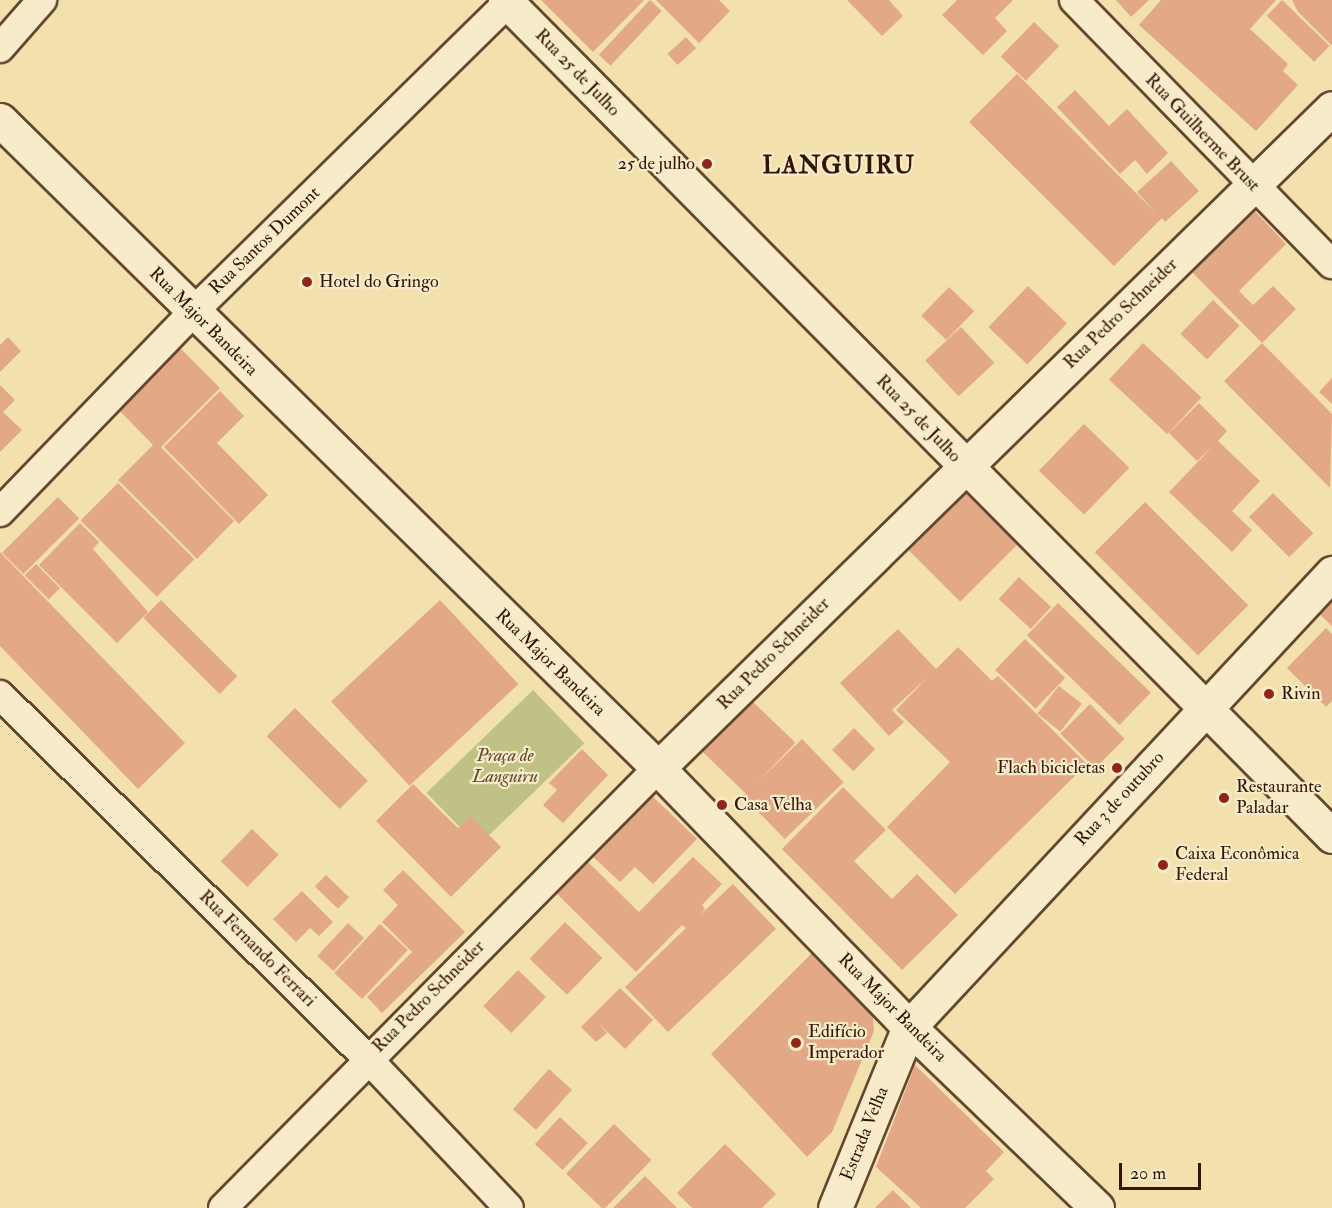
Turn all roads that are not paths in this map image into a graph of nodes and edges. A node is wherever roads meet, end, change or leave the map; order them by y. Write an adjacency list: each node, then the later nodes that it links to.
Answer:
1 (42, 0): 4 (street)
2 (1074, 0): 7 (street, Rua Guilherme Brust)
3 (508, 1): 9 (street, Rua Santos Dumont); 10 (main road, Rua 25 de Julho)
4 (0, 48)
5 (1332, 108): 7 (main road, Rua Pedro Schneider)
6 (0, 120): 9 (main road, Rua Major Bandeira)
7 (1253, 186): 8 (street, Rua Guilherme Brust); 10 (main road, Rua Pedro Schneider)
8 (1332, 264)
9 (193, 312): 11 (street, Rua Santos Dumont); 15 (main road, Rua Major Bandeira)
10 (964, 467): 14 (main road, Rua 25 de Julho); 15 (main road, Rua Pedro Schneider)
11 (0, 512)
12 (1332, 573): 14 (main road, Rua 3 de outubro)
13 (0, 695): 18 (street, Rua Fernando Ferrari)
14 (1203, 709): 16 (main road, Rua 25 de Julho); 17 (main road, Rua 3 de outubro)
15 (658, 768): 17 (main road, Rua Major Bandeira); 18 (street, Rua Pedro Schneider)
16 (1332, 836)
17 (909, 1027): 21 (main road, Estrada Velha); 22 (main road, Rua Major Bandeira)
18 (368, 1059): 19 (street, Rua Pedro Schneider); 20 (street, Rua Fernando Ferrari)
19 (223, 1208)
20 (509, 1208)
21 (835, 1208)
22 (1097, 1208)

